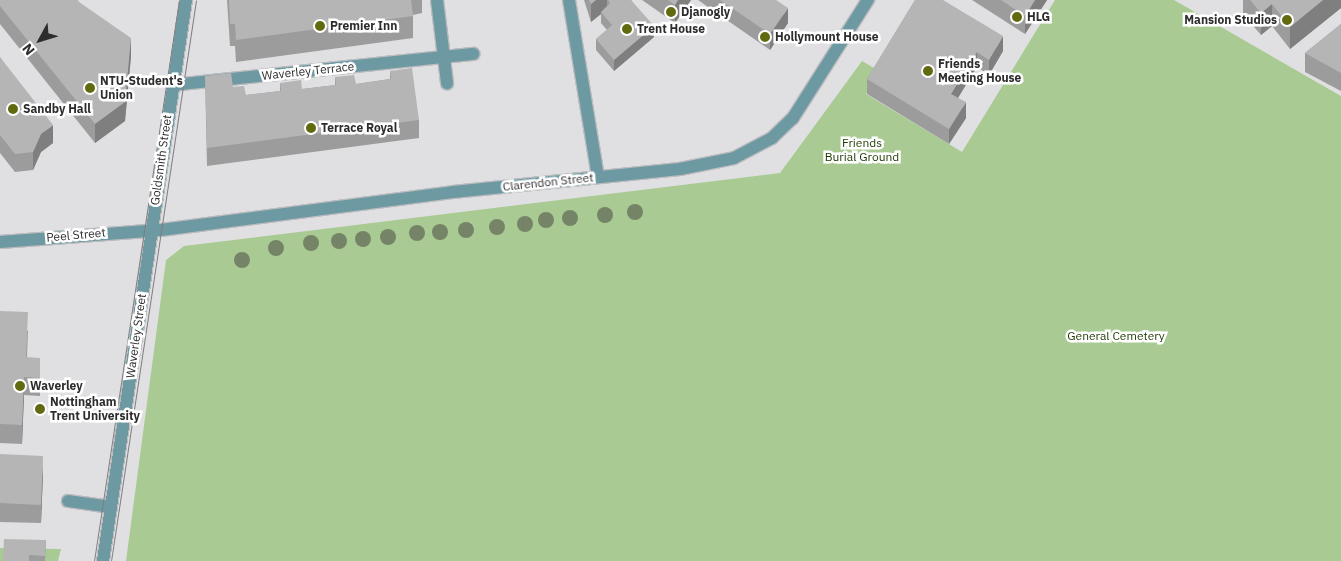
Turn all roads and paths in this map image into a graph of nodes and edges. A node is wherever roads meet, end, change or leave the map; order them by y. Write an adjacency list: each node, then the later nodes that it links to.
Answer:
1 (186, 0): 8 (street, Goldsmith Street)
2 (437, 0): 6 (street)
3 (569, 0): 9 (street)
4 (868, 0): 9 (street, Clarendon Street)
5 (473, 54): 6 (street, Waverley Terrace)
6 (444, 58): 7 (street); 8 (street, Waverley Terrace)
7 (447, 83)
8 (172, 85): 10 (street, Goldsmith Street)
9 (598, 177): 10 (street, Clarendon Street)
10 (151, 230): 11 (street, Peel Street); 13 (street, Waverley Street)
11 (0, 242)
12 (68, 501): 13 (street)
13 (111, 507): 14 (street, Waverley Street)
14 (103, 561)

